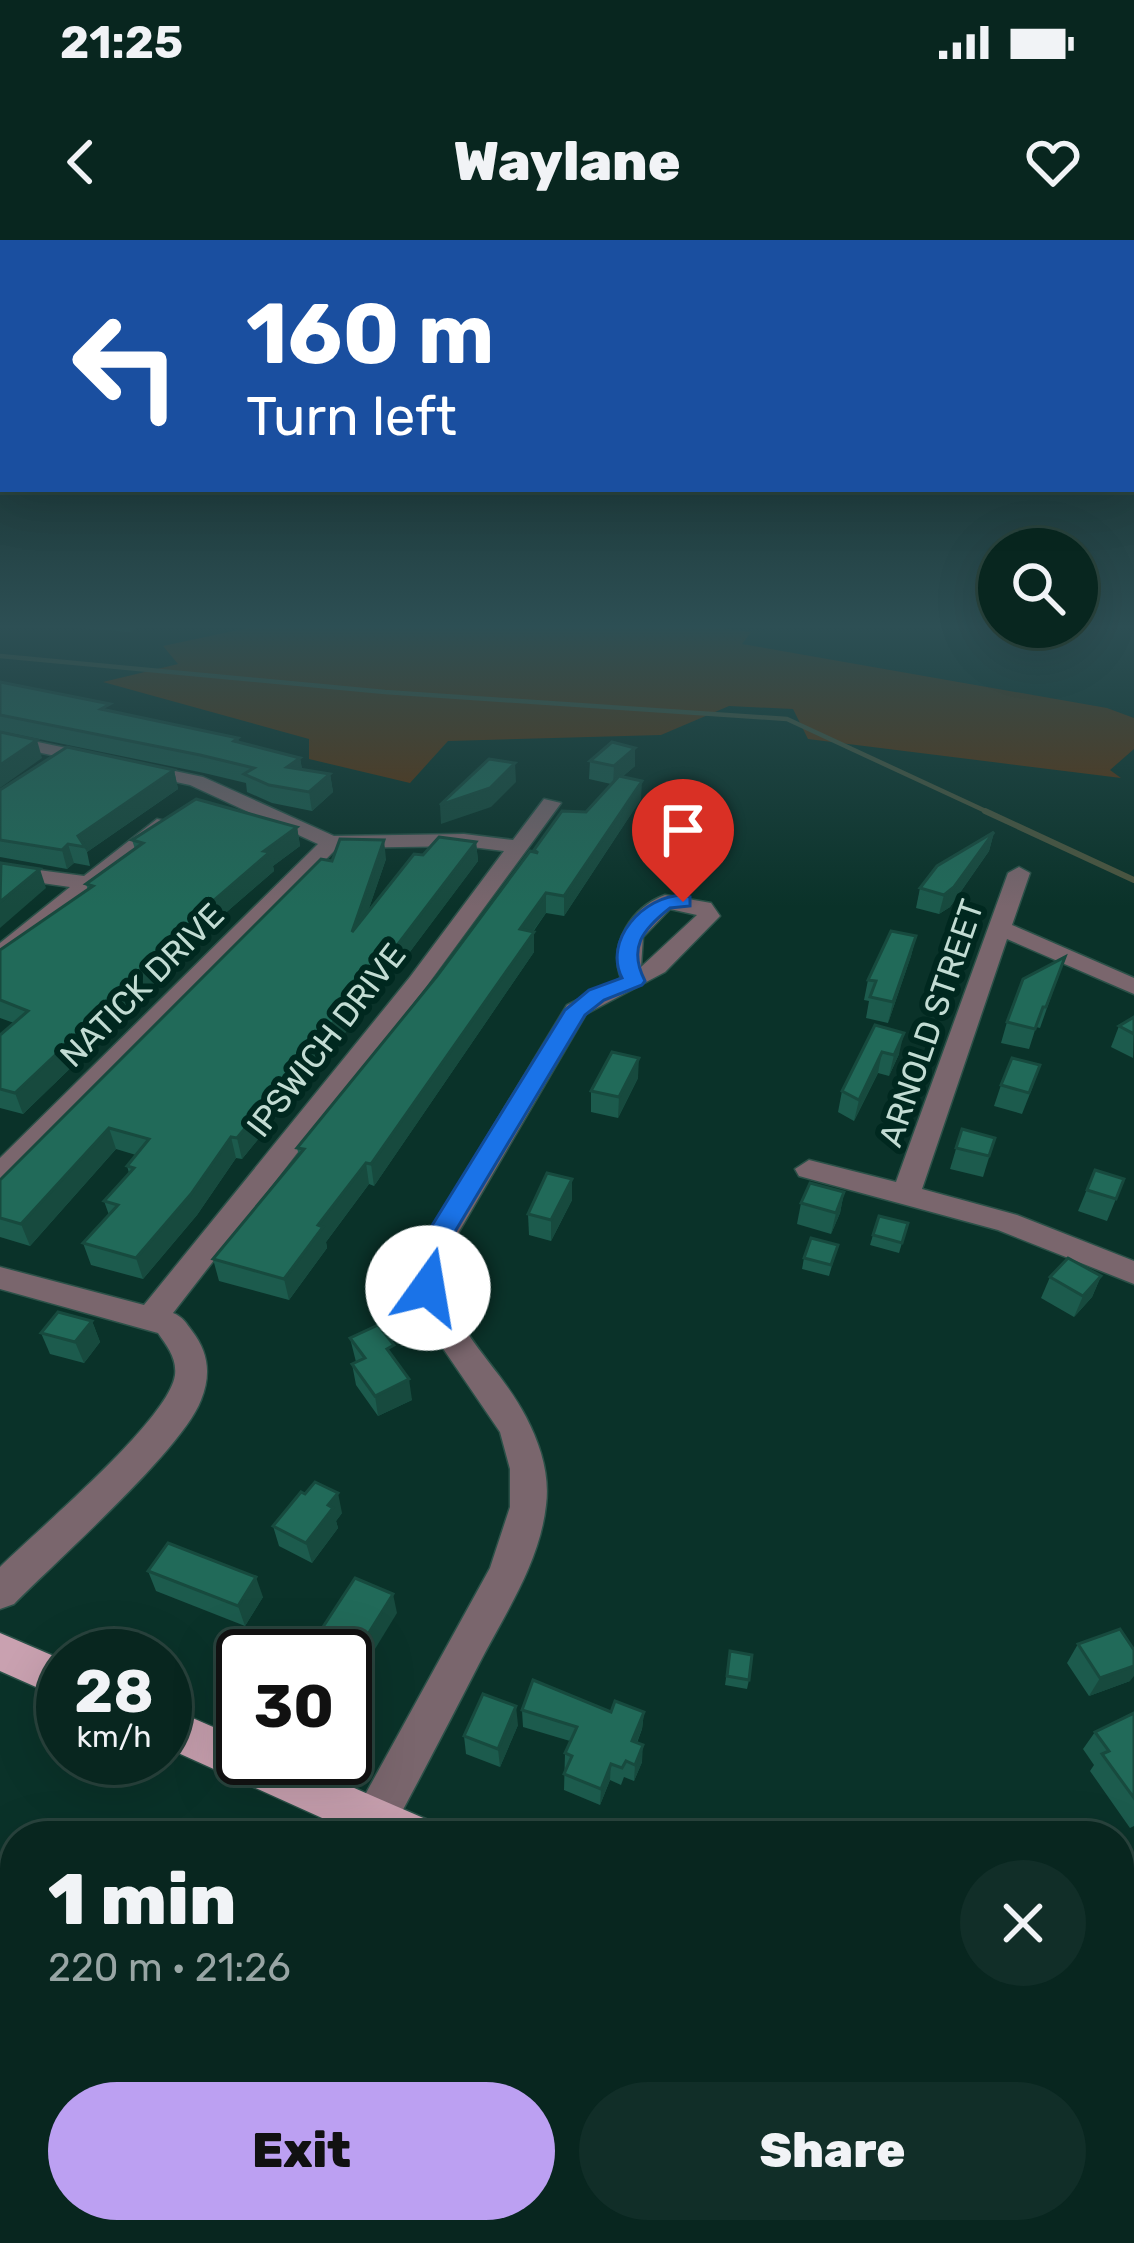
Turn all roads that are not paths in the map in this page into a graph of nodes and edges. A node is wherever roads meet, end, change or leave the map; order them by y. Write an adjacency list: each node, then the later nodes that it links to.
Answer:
1 (0, 739): 2 (street)
2 (192, 801): 4 (street); 8 (street)
3 (551, 803): 5 (street, IPSWICH DRIVE)
4 (331, 842): 5 (street); 14 (street, NATICK DRIVE)
5 (521, 847): 18 (street, IPSWICH DRIVE)
6 (0, 871): 8 (street)
7 (1019, 873): 9 (street, ARNOLD STREET)
8 (89, 883): 10 (street)
9 (1001, 928): 12 (street); 15 (street, ARNOLD STREET)
10 (0, 954)
11 (634, 981): 24 (street)
12 (1134, 987)
13 (808, 1168): 15 (street)
14 (0, 1175)
15 (906, 1194): 16 (street)
16 (1134, 1273)
17 (0, 1278): 18 (street)
18 (152, 1317): 19 (street)
19 (0, 1592)
20 (0, 1651): 21 (main road)
21 (36, 1668)
22 (192, 1738): 23 (main road)
23 (378, 1821)
24 (397, 1821)

